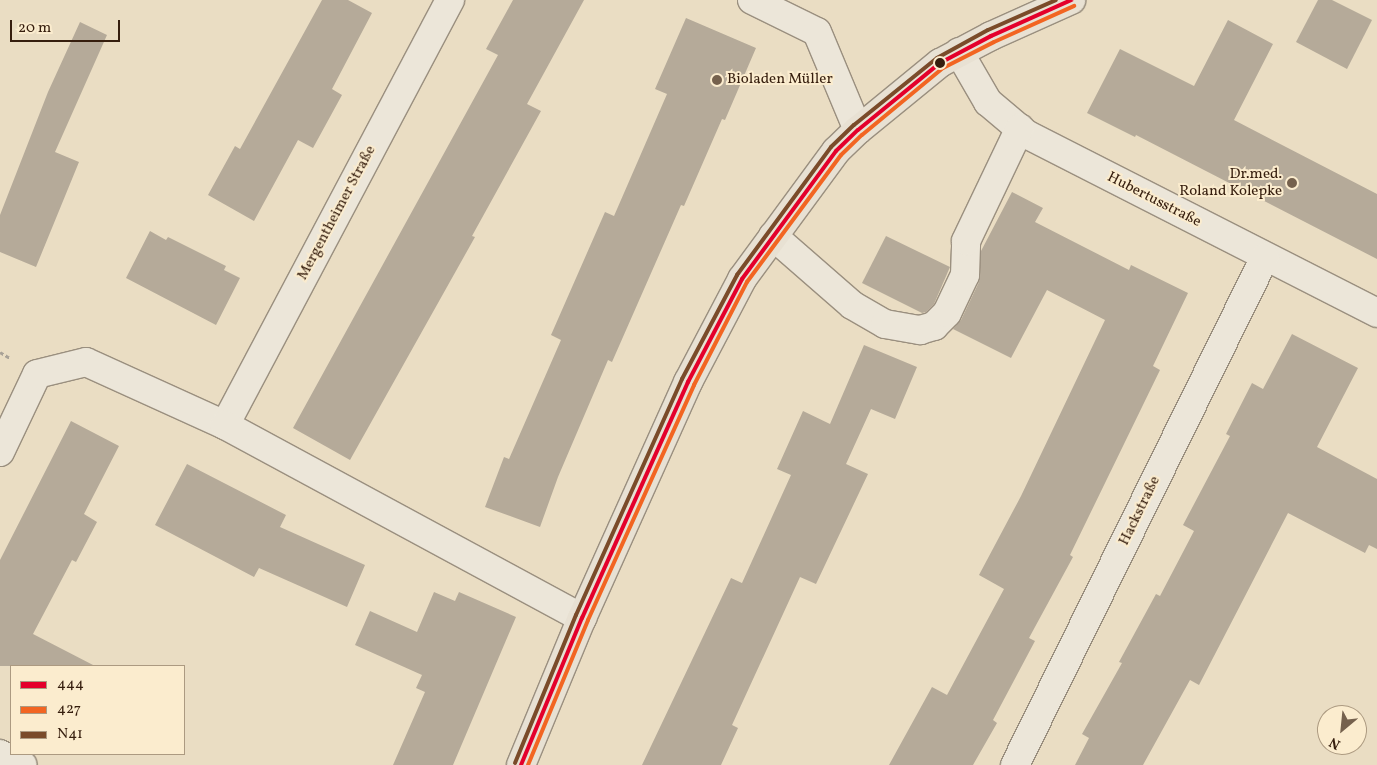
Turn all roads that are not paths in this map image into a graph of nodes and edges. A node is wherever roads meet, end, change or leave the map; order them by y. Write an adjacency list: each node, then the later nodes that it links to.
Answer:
1 (450, 0): 10 (street, Mergentheimer Straße)
2 (752, 0): 6 (street)
3 (1071, 0): 4 (main road)
4 (959, 52): 5 (street, Hubertusstraße); 6 (main road)
5 (1020, 128): 7 (street); 8 (street, Hubertusstraße)
6 (858, 130): 7 (main road)
7 (773, 236): 12 (main road)
8 (1265, 257): 9 (street, Hubertusstraße); 16 (street, Hackstraße)
9 (1377, 313)
10 (225, 425): 11 (street); 12 (street)
11 (0, 452)
12 (582, 618): 15 (main road)
13 (0, 754): 14 (street)
14 (23, 765)
15 (521, 765)
16 (1015, 765)

